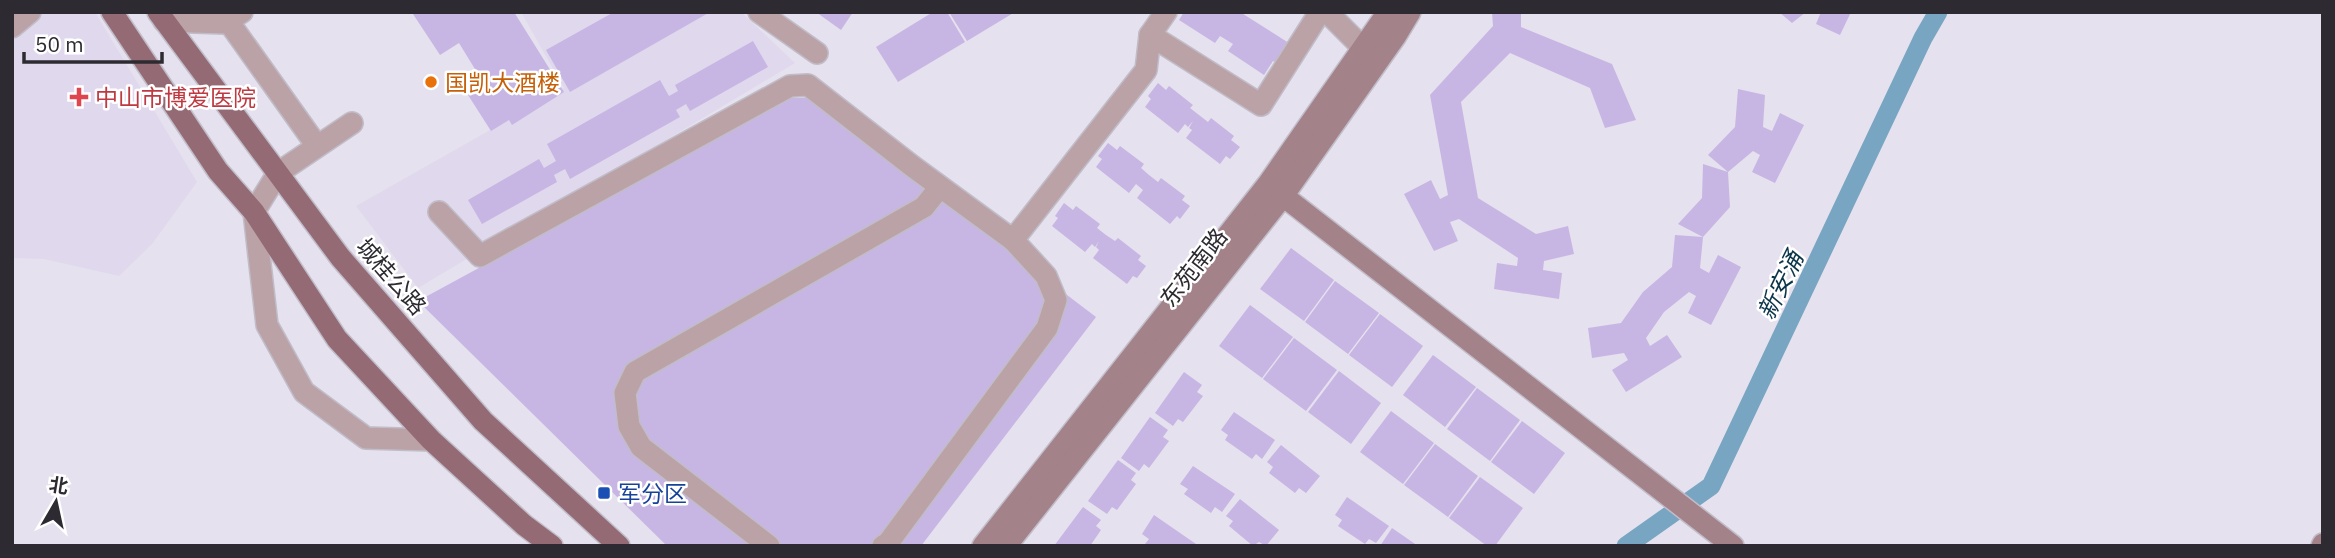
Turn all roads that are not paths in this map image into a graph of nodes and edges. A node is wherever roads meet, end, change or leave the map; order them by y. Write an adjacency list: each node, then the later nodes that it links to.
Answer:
1 (30, 12): 11 (street)
2 (112, 12): 20 (main road)
3 (759, 12): 14 (street)
4 (1166, 12): 12 (street)
5 (1320, 12): 12 (street)
6 (1327, 12): 13 (street)
7 (1388, 12): 13 (street, 东苑南路)
8 (1410, 12): 19 (street, 东苑南路)
9 (161, 16): 10 (street); 17 (main road, 城桂公路)
10 (236, 17): 16 (street)
11 (12, 27)
12 (1150, 35): 22 (street)
13 (1363, 48): 19 (street, 东苑南路)
14 (817, 54)
15 (352, 123): 16 (street)
16 (317, 146): 17 (street)
17 (278, 173): 20 (street); 25 (main road, 城桂公路)
18 (940, 187): 21 (street); 22 (street); 26 (street)
19 (1276, 190): 28 (street, 东苑南路); 29 (street, 东苑南路); 30 (street)
20 (254, 212): 23 (main road); 23 (street)
21 (439, 212)
22 (1013, 240): 27 (street)
23 (431, 440): 24 (main road)
24 (552, 546)
25 (619, 546)
26 (769, 546)
27 (883, 546)
28 (983, 546)
29 (1006, 546)
30 (1733, 546)

